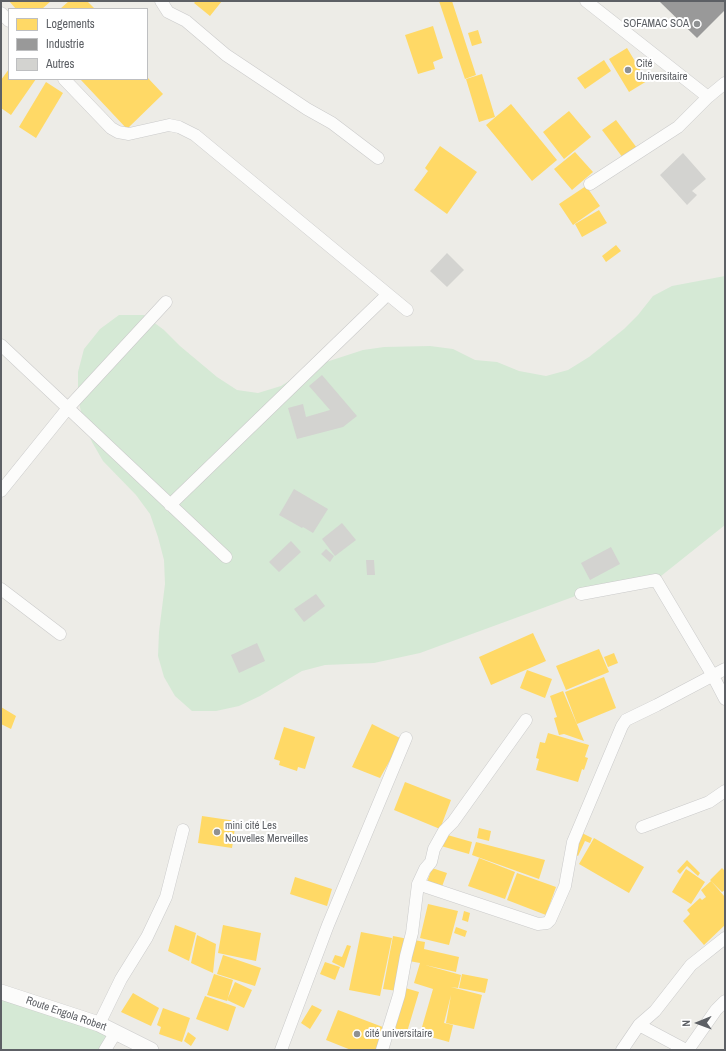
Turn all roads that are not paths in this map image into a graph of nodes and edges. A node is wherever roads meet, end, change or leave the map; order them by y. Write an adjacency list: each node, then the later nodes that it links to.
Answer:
1 (161, 1): 8 (street)
2 (586, 1): 7 (street)
3 (1, 13): 4 (street)
4 (8, 21)
5 (65, 80): 10 (street)
6 (725, 83): 7 (street)
7 (708, 97): 9 (street)
8 (378, 158)
9 (590, 184)
10 (387, 294): 12 (street); 16 (street)
11 (166, 302): 14 (street)
12 (407, 310)
13 (1, 345): 14 (street)
14 (68, 408): 15 (street); 16 (street)
15 (1, 491)
16 (170, 505): 17 (street)
17 (226, 557)
18 (1, 589): 20 (street)
19 (581, 594): 22 (street)
20 (60, 634)
21 (725, 669): 22 (street)
22 (713, 676): 23 (street); 29 (street)
23 (725, 699)
24 (526, 720): 29 (street)
25 (406, 738): 38 (street)
26 (725, 791): 27 (street)
27 (642, 827)
28 (183, 830): 33 (street)
29 (418, 884): 39 (street)
30 (725, 938): 34 (street)
31 (1, 992): 33 (street, Route Engola Robert)
32 (725, 1001): 41 (street)
33 (99, 1024): 35 (street, Route Engola Robert)
34 (639, 1025): 40 (street); 41 (street)
35 (116, 1032): 36 (street); 37 (street, Route Engola Robert)
36 (105, 1050)
37 (151, 1050)
38 (281, 1050)
39 (382, 1050)
40 (622, 1050)
41 (687, 1050)

